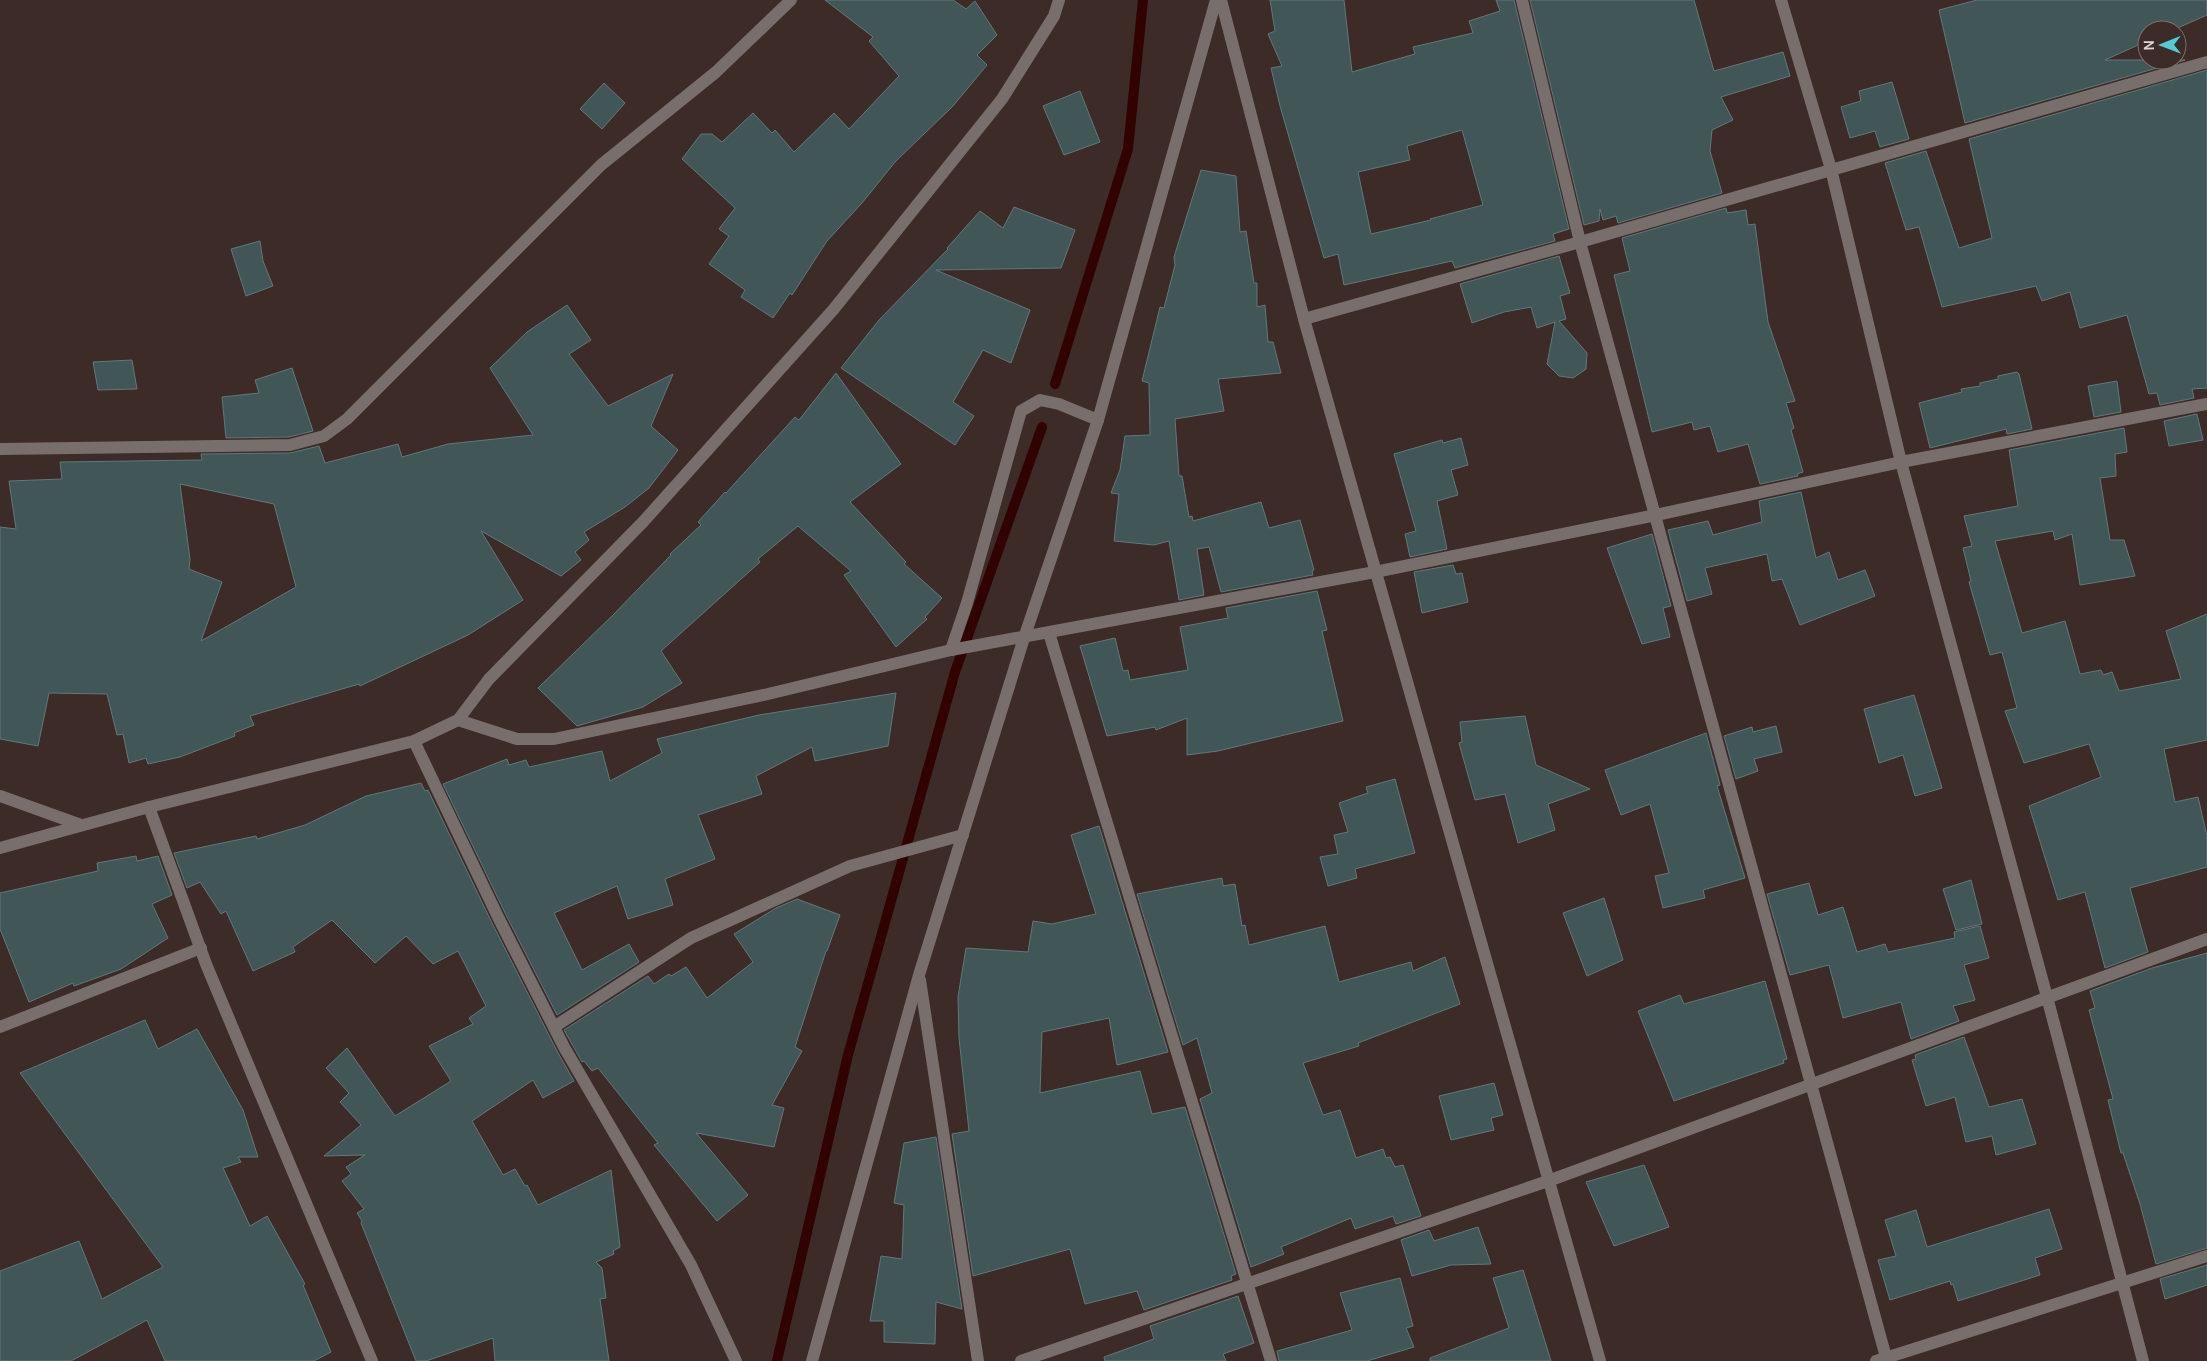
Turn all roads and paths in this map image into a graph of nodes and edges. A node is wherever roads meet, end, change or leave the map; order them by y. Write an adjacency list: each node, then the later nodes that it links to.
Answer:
1 (792, 0): 13 (street)
2 (1059, 0): 20 (street)
3 (1216, 0): 12 (street)
4 (1221, 0): 10 (street)
5 (1522, 0): 9 (street)
6 (1781, 0): 8 (street)
7 (2207, 62): 8 (street)
8 (1831, 169): 9 (street); 14 (street)
9 (1580, 242): 10 (street); 15 (street)
10 (1304, 319): 16 (street)
11 (2207, 404): 14 (street)
12 (1098, 420): 18 (street); 19 (street)
13 (0, 448)
14 (1901, 462): 15 (street); 30 (street)
15 (1656, 515): 16 (street); 33 (street)
16 (1375, 572): 17 (street); 34 (street)
17 (1049, 633): 18 (street); 37 (street)
18 (1024, 638): 19 (street); 25 (street)
19 (951, 650): 20 (street)
20 (458, 720): 21 (street)
21 (414, 741): 23 (street); 32 (street)
22 (0, 796): 24 (street)
23 (149, 807): 24 (street); 28 (street)
24 (81, 825): 26 (street)
25 (963, 835): 29 (street); 32 (street)
26 (0, 848)
27 (2207, 939): 30 (street)
28 (201, 948): 31 (street); 39 (street)
29 (919, 975): 41 (street); 42 (street)
30 (2047, 997): 33 (street); 36 (street)
31 (0, 1027)
32 (554, 1027): 40 (street)
33 (1812, 1084): 34 (street); 38 (street)
34 (1548, 1181): 37 (street); 45 (street)
35 (2207, 1256): 36 (street)
36 (2121, 1283): 38 (street); 46 (street)
37 (1247, 1285): 43 (street); 44 (street)
38 (1883, 1360)
39 (372, 1361)
40 (736, 1361)
41 (812, 1361)
42 (978, 1361)
43 (1022, 1361)
44 (1271, 1361)
45 (1600, 1361)
46 (2143, 1361)

